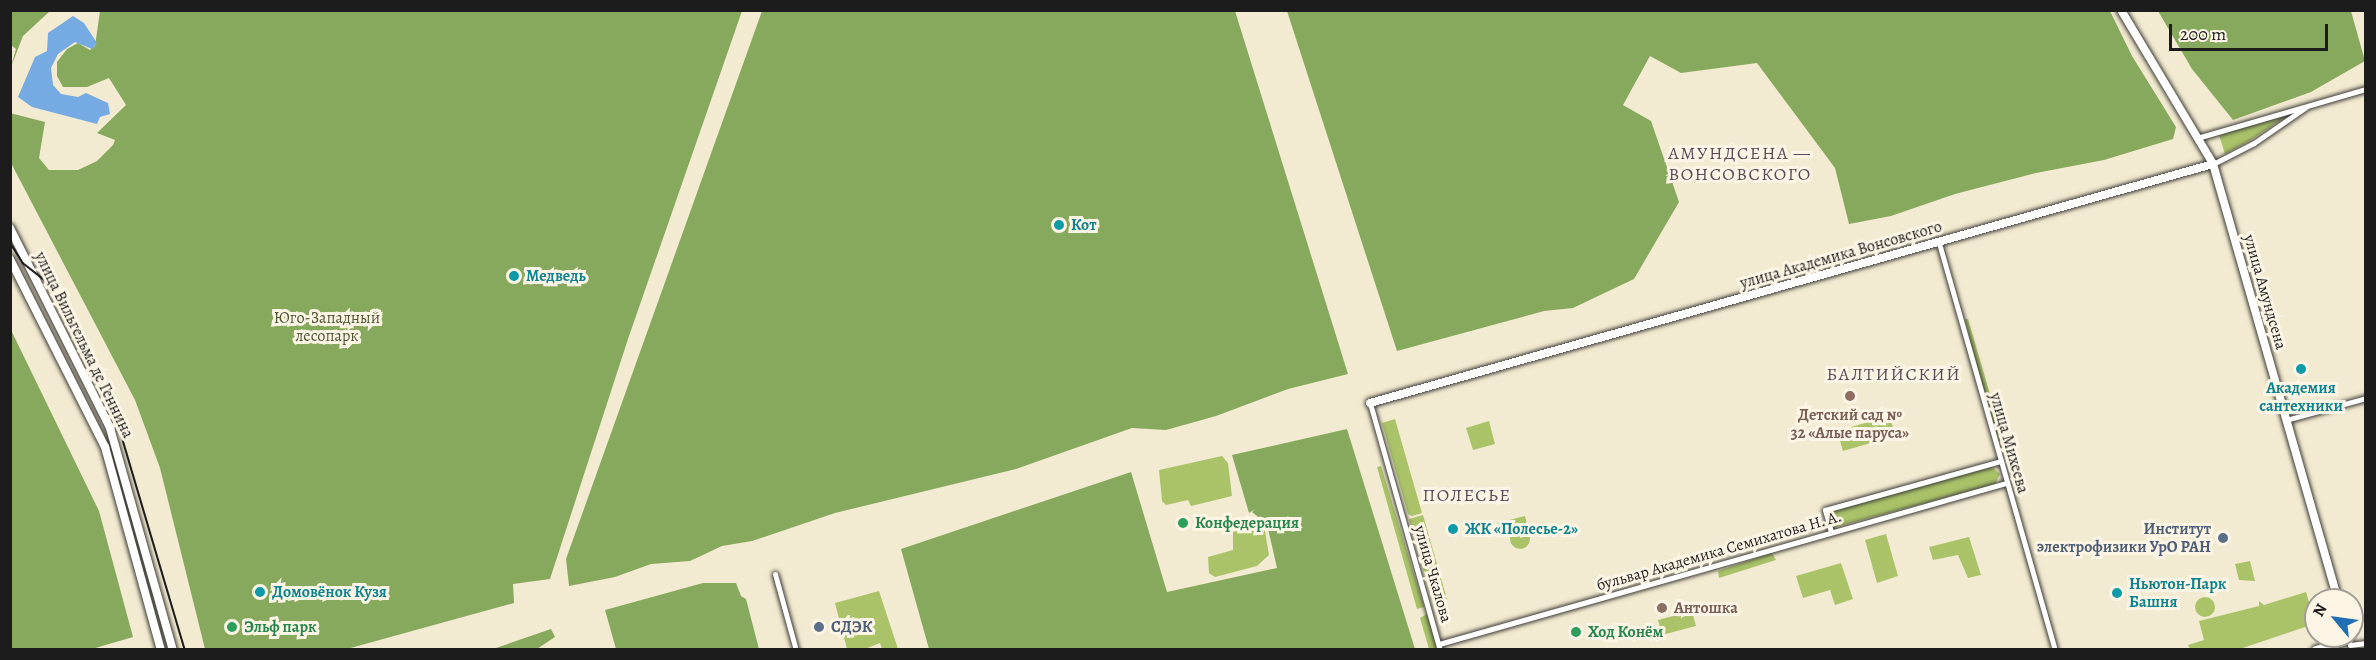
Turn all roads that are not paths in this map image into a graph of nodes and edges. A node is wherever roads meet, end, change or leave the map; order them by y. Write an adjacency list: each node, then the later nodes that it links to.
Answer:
1 (2121, 10): 4 (main road, улица Амундсена)
2 (2366, 89): 3 (street, улица Академика Вонсовского)
3 (2307, 106): 4 (street, улица Академика Вонсовского); 5 (street, улица Академика Вонсовского)
4 (2197, 138): 5 (main road, улица Амундсена)
5 (2212, 164): 7 (main road, улица Академика Вонсовского); 11 (main road, улица Амундсена)
6 (10, 228): 19 (main road, улица Вильгельма де Геннина)
7 (1939, 243): 10 (main road, улица Академика Вонсовского); 12 (street, улица Михеева)
8 (10, 259): 18 (main road, улица Вильгельма де Геннина)
9 (2366, 398): 11 (street)
10 (1370, 403): 17 (street, улица Чкалова)
11 (2286, 420): 16 (main road, улица Амундсена)
12 (2000, 461): 13 (street, улица Михеева); 14 (street, бульвар Академика Семихатова Н. А.)
13 (2006, 483): 14 (street, бульвар Академика Семихатова Н. А.); 21 (street, улица Михеева)
14 (1831, 532): 17 (street, бульвар Академика Семихатова Н. А.)
15 (775, 574): 20 (street)
16 (2335, 588)
17 (1439, 647)
18 (161, 650)
19 (173, 650)
20 (796, 650)
21 (2055, 650)

